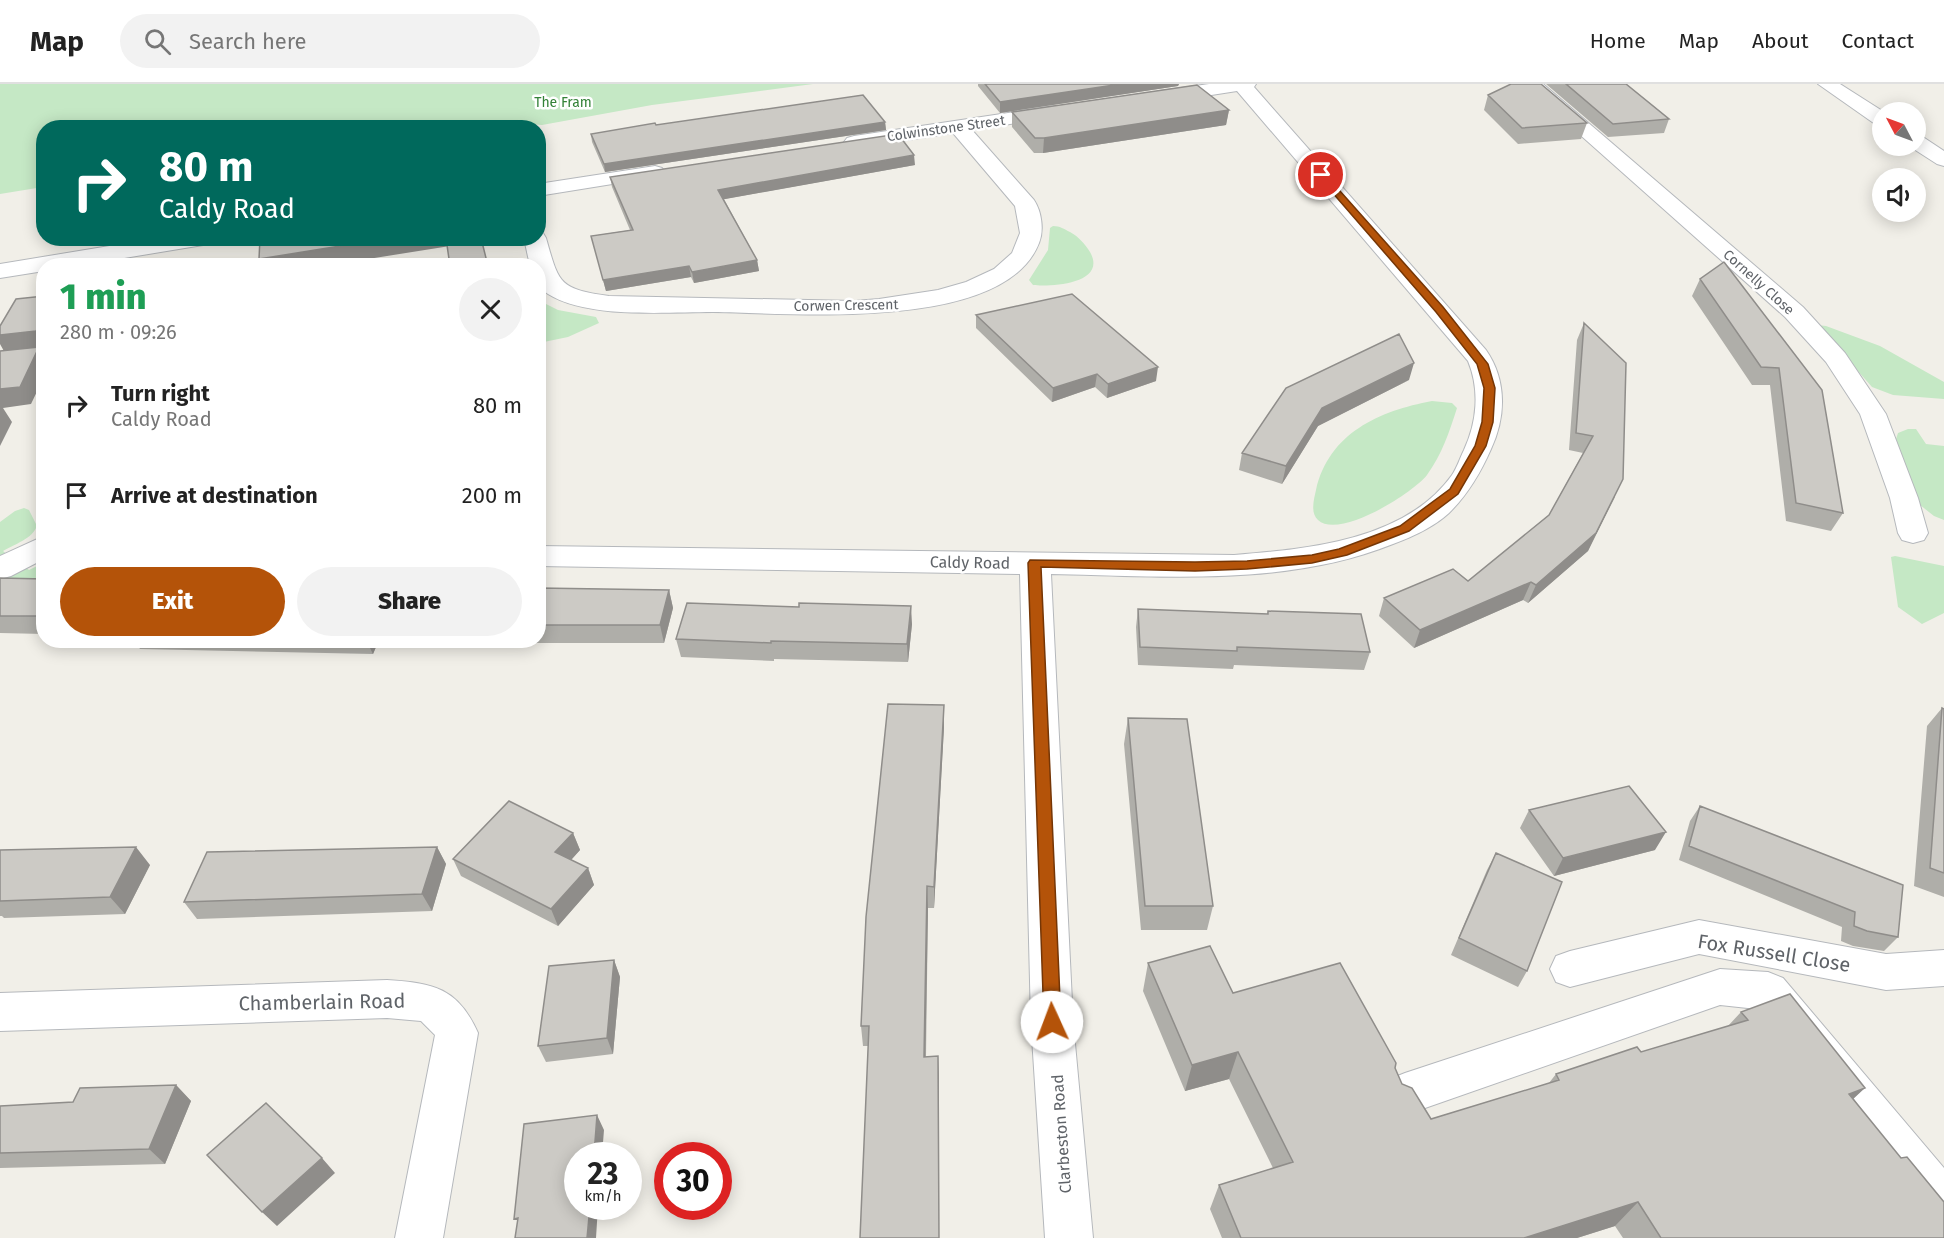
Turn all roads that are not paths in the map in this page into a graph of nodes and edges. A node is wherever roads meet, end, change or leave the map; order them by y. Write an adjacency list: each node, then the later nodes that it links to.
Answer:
1 (1247, 84): 4 (street)
2 (1532, 84): 20 (street, Cornelly Close)
3 (1827, 84): 7 (street)
4 (1242, 85): 5 (street); 23 (street, Caldy Road)
5 (1137, 100)
6 (1079, 108): 8 (street, Colwinstone Street)
7 (1872, 113)
8 (957, 126): 9 (street, Colwinstone Street); 19 (street, Corwen Crescent)
9 (831, 145)
10 (1926, 148): 11 (street)
11 (1944, 160)
12 (673, 169): 13 (street)
13 (546, 189)
14 (180, 246): 15 (street)
15 (155, 255): 16 (street)
16 (126, 258)
17 (36, 267): 18 (street)
18 (0, 271)
19 (546, 280)
20 (1913, 533)
21 (36, 550): 24 (street)
22 (546, 556): 23 (street, Caldy Road)
23 (1035, 563): 31 (street, Clarbeston Road)
24 (0, 569)
25 (1944, 968): 26 (street, Fox Russell Close)
26 (1570, 969)
27 (0, 1012): 30 (street, Chamberlain Road)
28 (1405, 1094): 29 (street)
29 (1944, 1204)
30 (419, 1238)
31 (1069, 1238)

